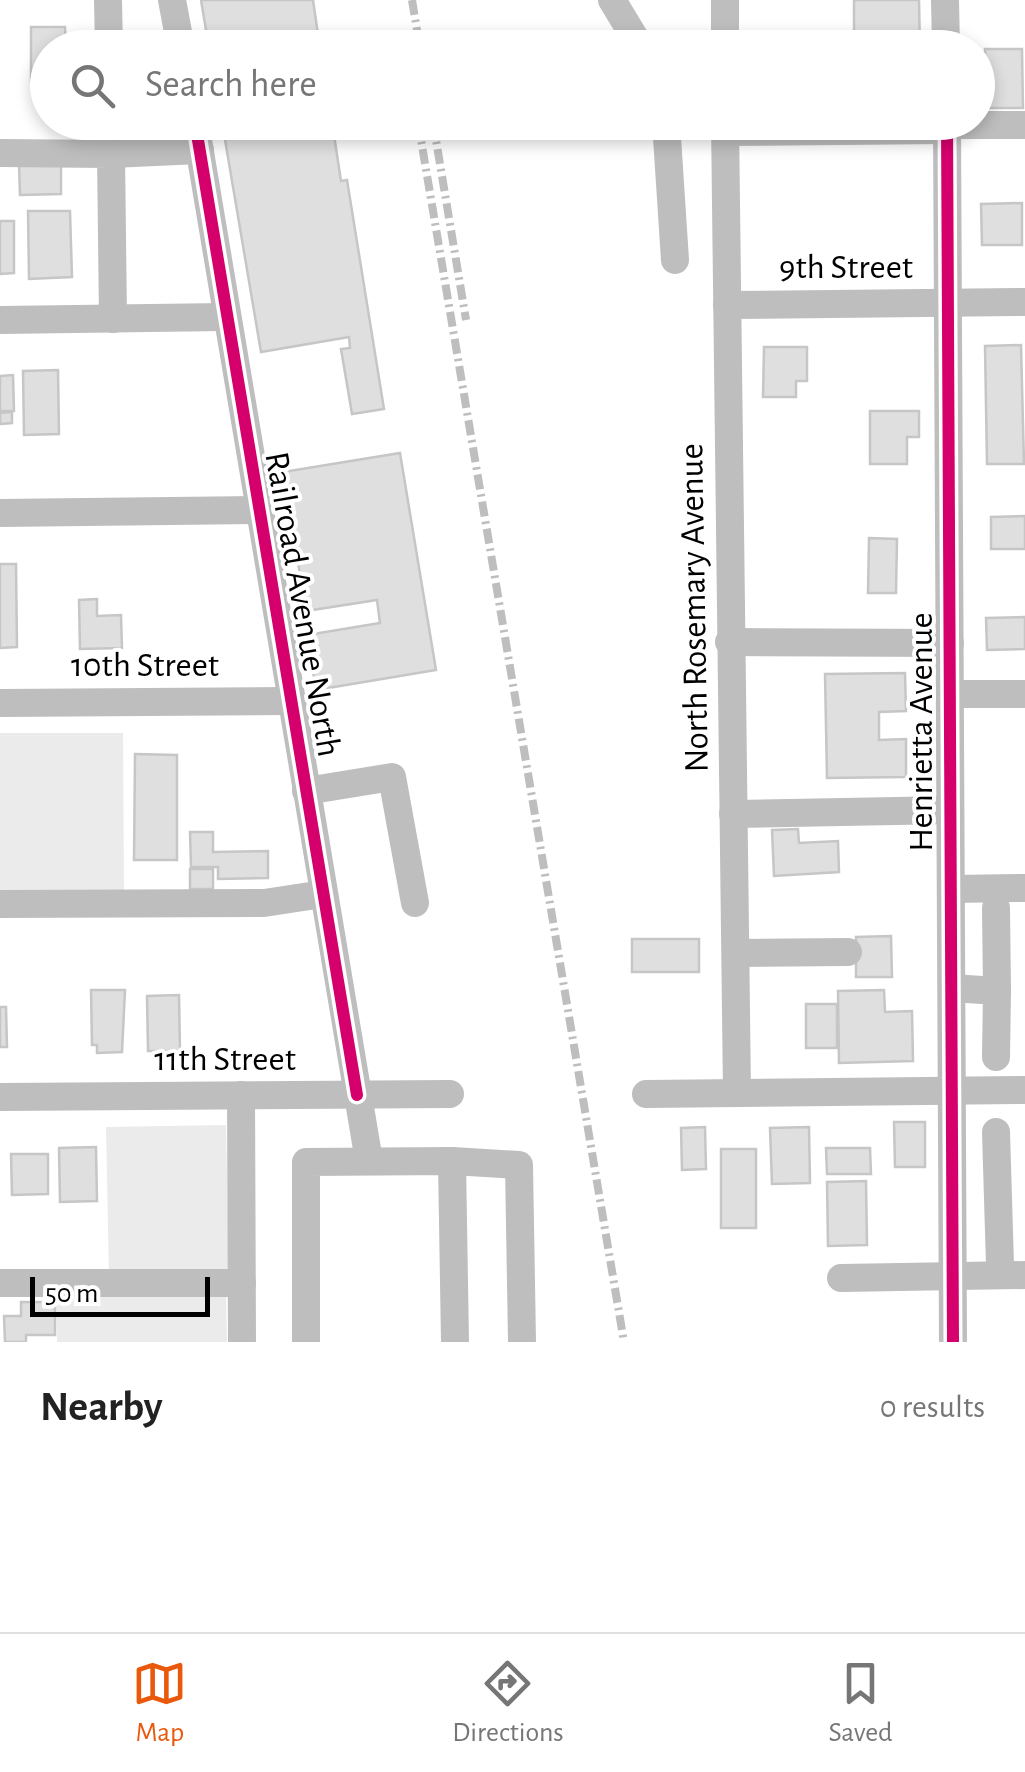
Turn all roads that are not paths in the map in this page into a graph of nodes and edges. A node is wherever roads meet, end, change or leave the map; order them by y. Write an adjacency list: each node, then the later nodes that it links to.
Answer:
1 (108, 0): 6 (street)
2 (172, 0): 7 (street)
3 (612, 0): 8 (street)
4 (725, 0): 9 (street)
5 (946, 0): 10 (street)
6 (109, 30)
7 (177, 30)
8 (630, 30)
9 (725, 30)
10 (946, 30)
11 (995, 125): 12 (street)
12 (1025, 125)
13 (111, 140): 20 (street)
14 (178, 140): 20 (street)
15 (198, 140): 25 (street, Railroad Avenue North)
16 (667, 140): 21 (street)
17 (725, 140): 24 (street, North Rosemary Avenue)
18 (947, 140): 23 (street, Henrietta Avenue)
19 (0, 153): 20 (street)
20 (111, 154): 26 (street)
21 (675, 260)
22 (1025, 302): 23 (street, 9th Street)
23 (948, 304): 24 (street, 9th Street); 31 (street, Henrietta Avenue)
24 (728, 305): 30 (street, North Rosemary Avenue)
25 (225, 317): 26 (street); 28 (street, Railroad Avenue North)
26 (114, 318): 27 (street)
27 (0, 320)
28 (258, 510): 29 (street); 34 (street, Railroad Avenue North)
29 (0, 513)
30 (729, 642): 31 (street); 38 (street, North Rosemary Avenue)
31 (950, 642): 32 (street, Henrietta Avenue)
32 (950, 694): 33 (street); 37 (street, Henrietta Avenue)
33 (1025, 694)
34 (290, 701): 35 (street, 10th Street); 36 (street, Railroad Avenue North)
35 (0, 702)
36 (306, 791): 41 (street, Railroad Avenue North); 42 (street)
37 (950, 810): 38 (street); 40 (street, Henrietta Avenue)
38 (733, 814): 46 (street, North Rosemary Avenue)
39 (1025, 888): 40 (street)
40 (951, 889): 47 (street, Henrietta Avenue)
41 (323, 894): 43 (street); 56 (street, Railroad Avenue North)
42 (415, 903)
43 (0, 904)
44 (996, 908): 48 (street)
45 (848, 952): 46 (street)
46 (736, 953): 52 (street, North Rosemary Avenue)
47 (952, 988): 48 (street); 51 (street, Henrietta Avenue)
48 (997, 991): 49 (street)
49 (996, 1057)
50 (1025, 1090): 51 (street)
51 (952, 1091): 52 (street); 62 (street, Henrietta Avenue)
52 (738, 1093): 54 (street)
53 (450, 1094): 56 (street, 11th Street)
54 (646, 1094)
55 (241, 1095): 56 (street, 11th Street); 57 (street, 11th Street); 67 (street)
56 (357, 1095): 59 (street, Railroad Avenue North)
57 (0, 1097)
58 (996, 1132): 61 (street)
59 (368, 1161): 60 (street); 69 (street)
60 (452, 1162): 70 (street); 71 (street)
61 (999, 1200): 62 (street); 63 (street)
62 (952, 1201): 64 (street, Henrietta Avenue)
63 (1012, 1270): 64 (street)
64 (952, 1277): 65 (street); 72 (street, Henrietta Avenue)
65 (841, 1278)
66 (0, 1283): 67 (street)
67 (242, 1284): 68 (street)
68 (242, 1342)
69 (306, 1342)
70 (454, 1342)
71 (522, 1342)
72 (953, 1342)

